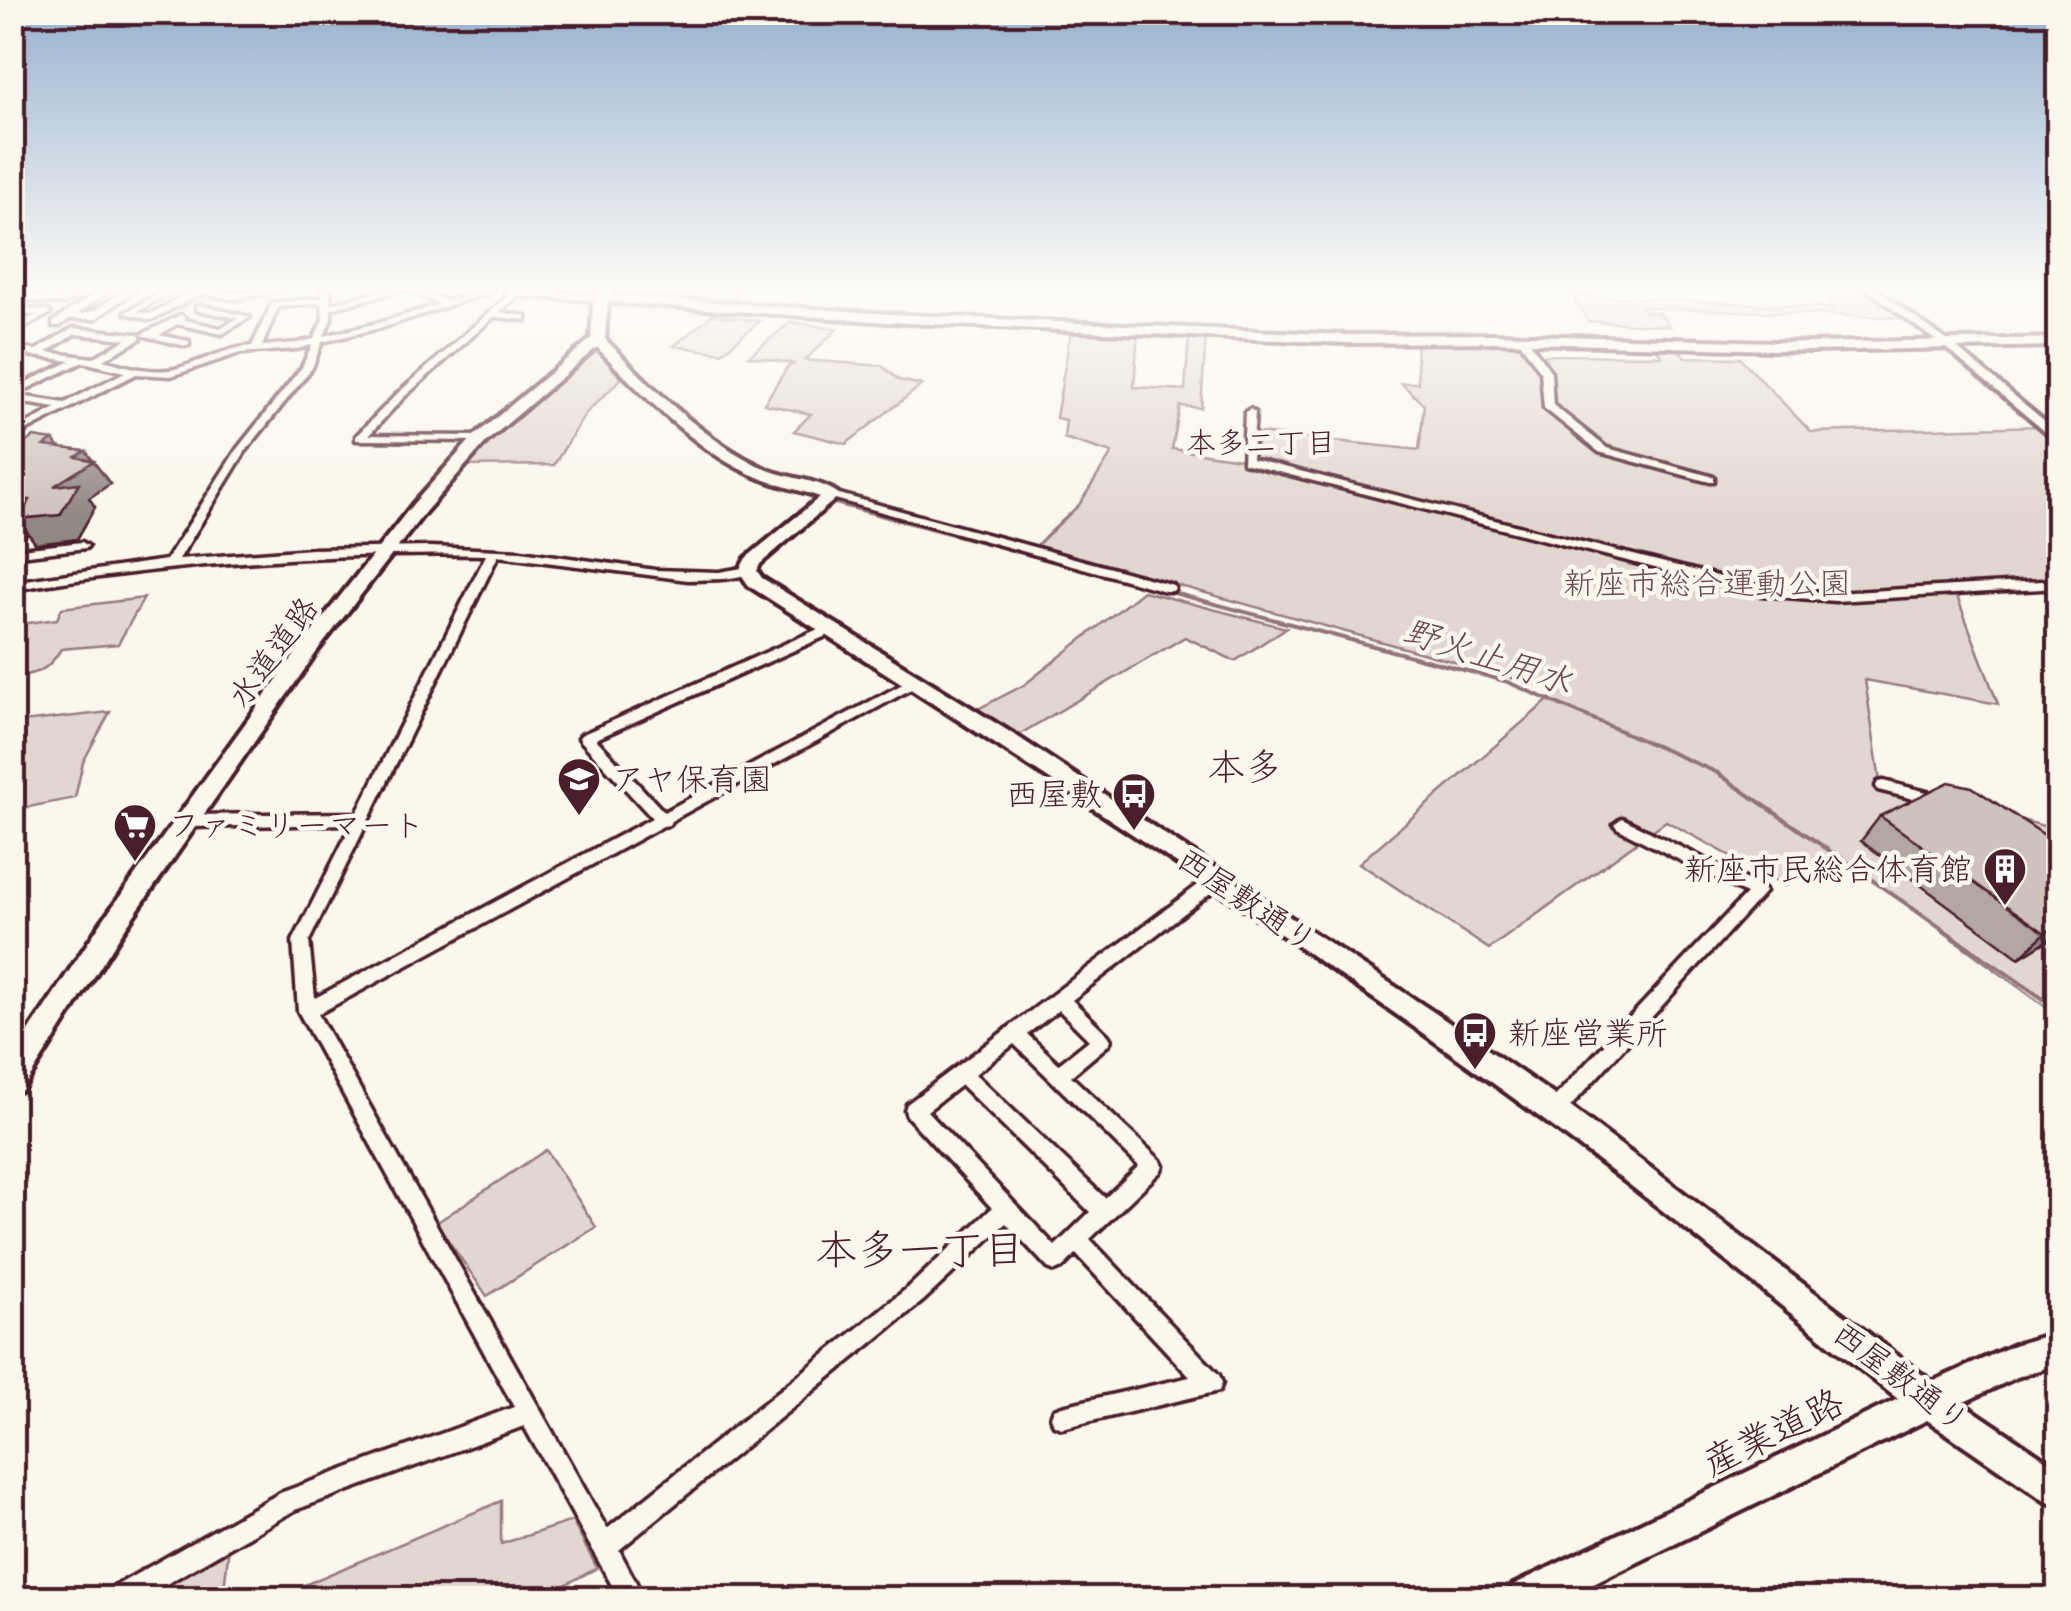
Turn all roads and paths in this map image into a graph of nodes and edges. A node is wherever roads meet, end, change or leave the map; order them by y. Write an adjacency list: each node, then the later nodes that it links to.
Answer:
1 (70, 365): 11 (street)
2 (113, 365): 10 (street)
3 (200, 365): 10 (street)
4 (308, 365): 25 (street)
5 (435, 365): 16 (street)
6 (568, 365): 16 (street, 水道道路)
7 (622, 365): 18 (street)
8 (1541, 365): 17 (street)
9 (1972, 365): 15 (street)
10 (134, 371): 12 (street)
11 (12, 396): 12 (street)
12 (68, 407): 14 (street)
13 (1250, 412): 27 (street)
14 (12, 434)
15 (2058, 437)
16 (480, 439): 22 (street, 水道道路)
17 (1710, 479)
18 (832, 495): 26 (street); 29 (street)
19 (12, 532): 20 (street)
20 (12, 543)
21 (82, 546): 24 (street)
22 (386, 551): 23 (street); 25 (street); 36 (street, 水道道路)
23 (494, 552): 26 (street); 34 (street)
24 (12, 554)
25 (171, 562): 28 (street)
26 (748, 571): 30 (street, 西屋敷通り)
27 (2058, 584)
28 (12, 586)
29 (1170, 588)
30 (830, 629): 31 (street, 西屋敷通り); 35 (street)
31 (917, 682): 35 (street); 38 (street, 西屋敷通り)
32 (1883, 786): 33 (street)
33 (1958, 805)
34 (364, 818): 36 (street); 40 (street)
35 (664, 820): 40 (street)
36 (191, 821): 42 (street, 水道道路)
37 (1622, 824): 45 (street)
38 (1216, 880): 39 (street); 45 (street, 西屋敷通り)
39 (1060, 1000): 41 (street); 44 (street)
40 (307, 1011): 51 (street)
41 (1015, 1034): 43 (street); 44 (street)
42 (16, 1061)
43 (962, 1074): 46 (street); 47 (street)
44 (1058, 1076): 47 (street)
45 (1554, 1111): 50 (street, 西屋敷通り)
46 (1004, 1211): 48 (street); 54 (street)
47 (1106, 1212): 48 (street)
48 (1076, 1239): 52 (street)
49 (2058, 1348): 50 (street, 産業道路)
50 (1931, 1402): 53 (street, 西屋敷通り); 57 (street, 産業道路)
51 (529, 1413): 54 (street); 55 (street)
52 (1062, 1417)
53 (2058, 1488)
54 (604, 1547): 56 (street)
55 (119, 1598)
56 (632, 1598)
57 (1526, 1598)

